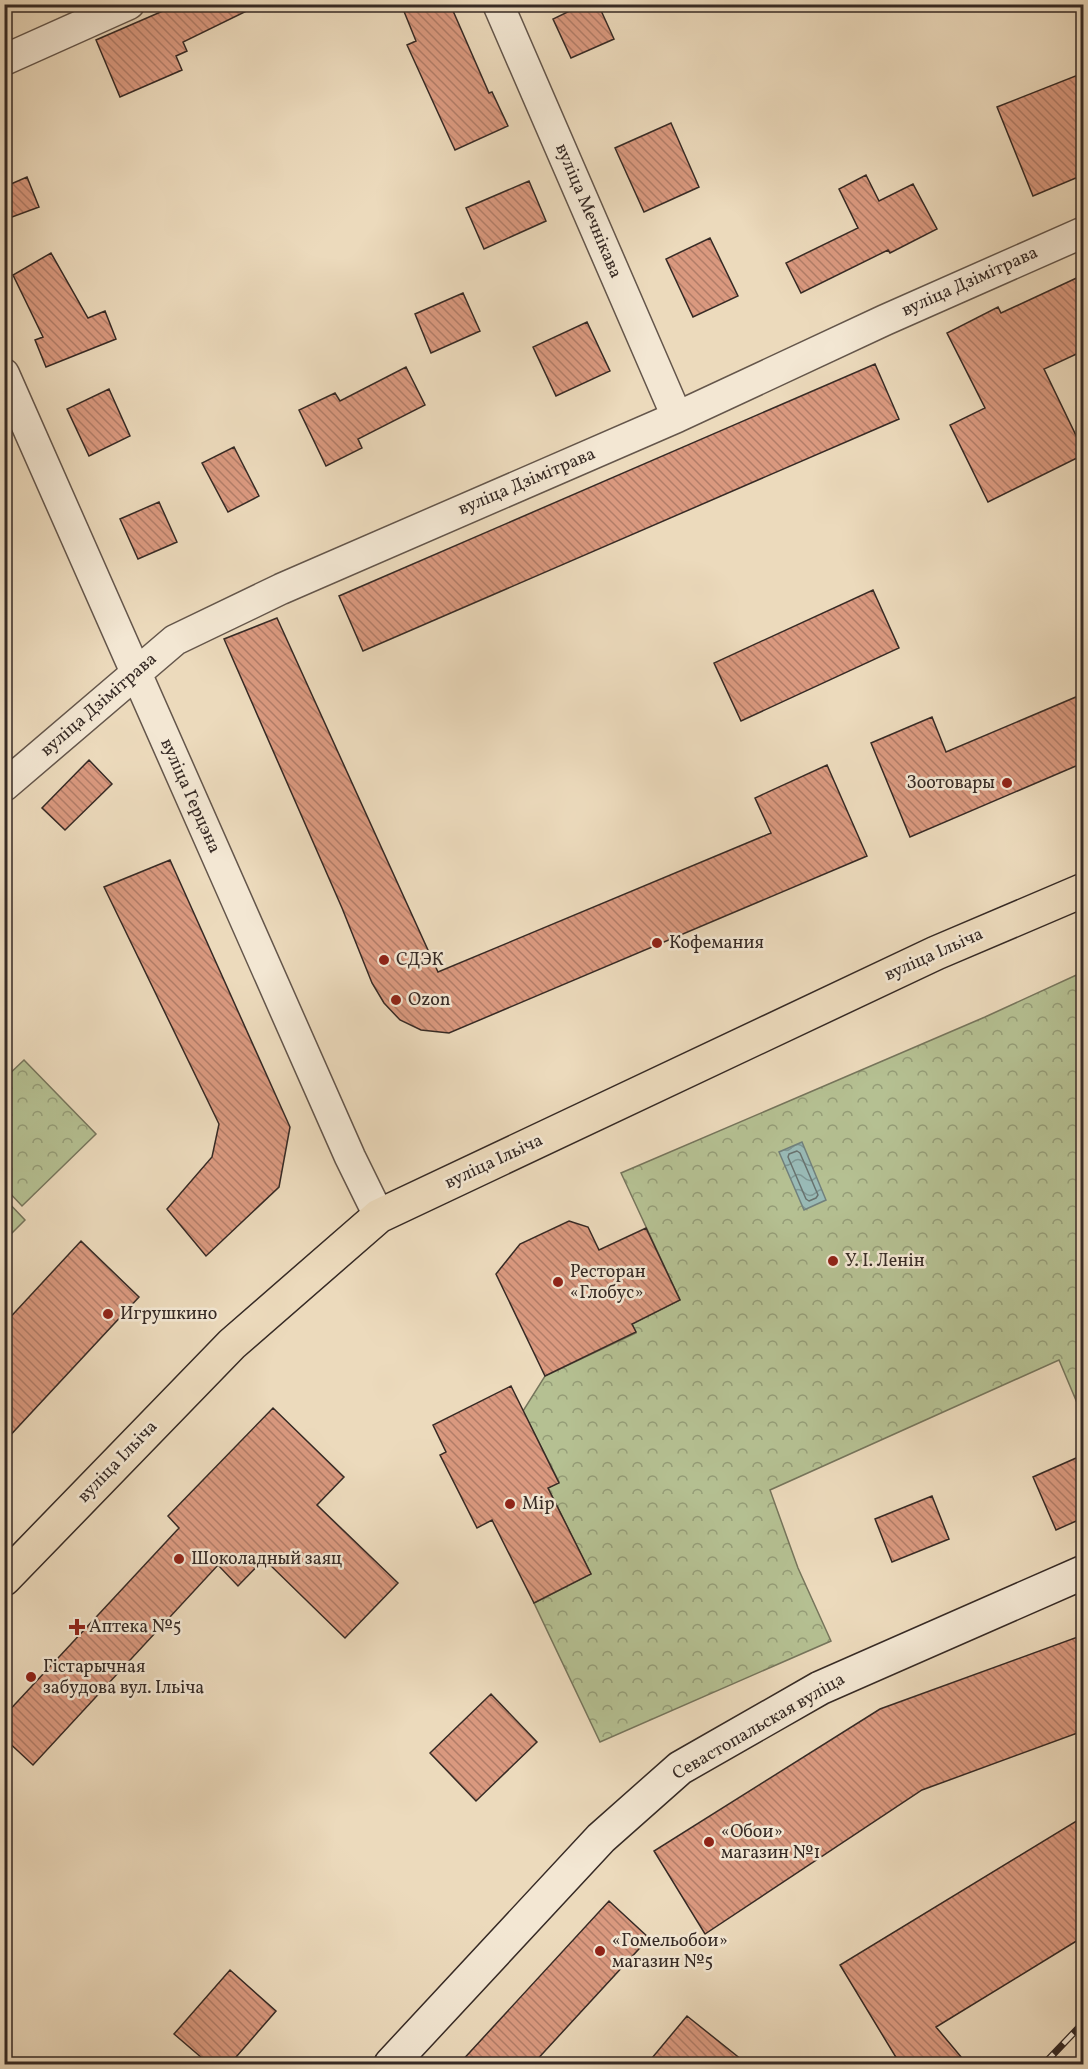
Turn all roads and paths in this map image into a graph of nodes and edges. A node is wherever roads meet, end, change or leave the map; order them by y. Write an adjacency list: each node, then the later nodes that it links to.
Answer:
1 (129, 4): 3 (street)
2 (498, 4): 6 (street, вуліца Мечнікава)
3 (4, 60)
4 (1083, 232): 6 (street, вуліца Дзімітрава)
5 (4, 374): 7 (street, вуліца Герцэна)
6 (677, 417): 7 (street, вуліца Дзімітрава)
7 (135, 673): 8 (street, вуліца Дзімітрава); 10 (street, вуліца Герцэна)
8 (4, 786)
9 (1083, 890): 10 (main road, вуліца Ільіча)
10 (379, 1216): 12 (main road, вуліца Ільіча)
11 (1083, 1572): 13 (street, Севастопальская вуліца)
12 (4, 1579)
13 (391, 2064)

